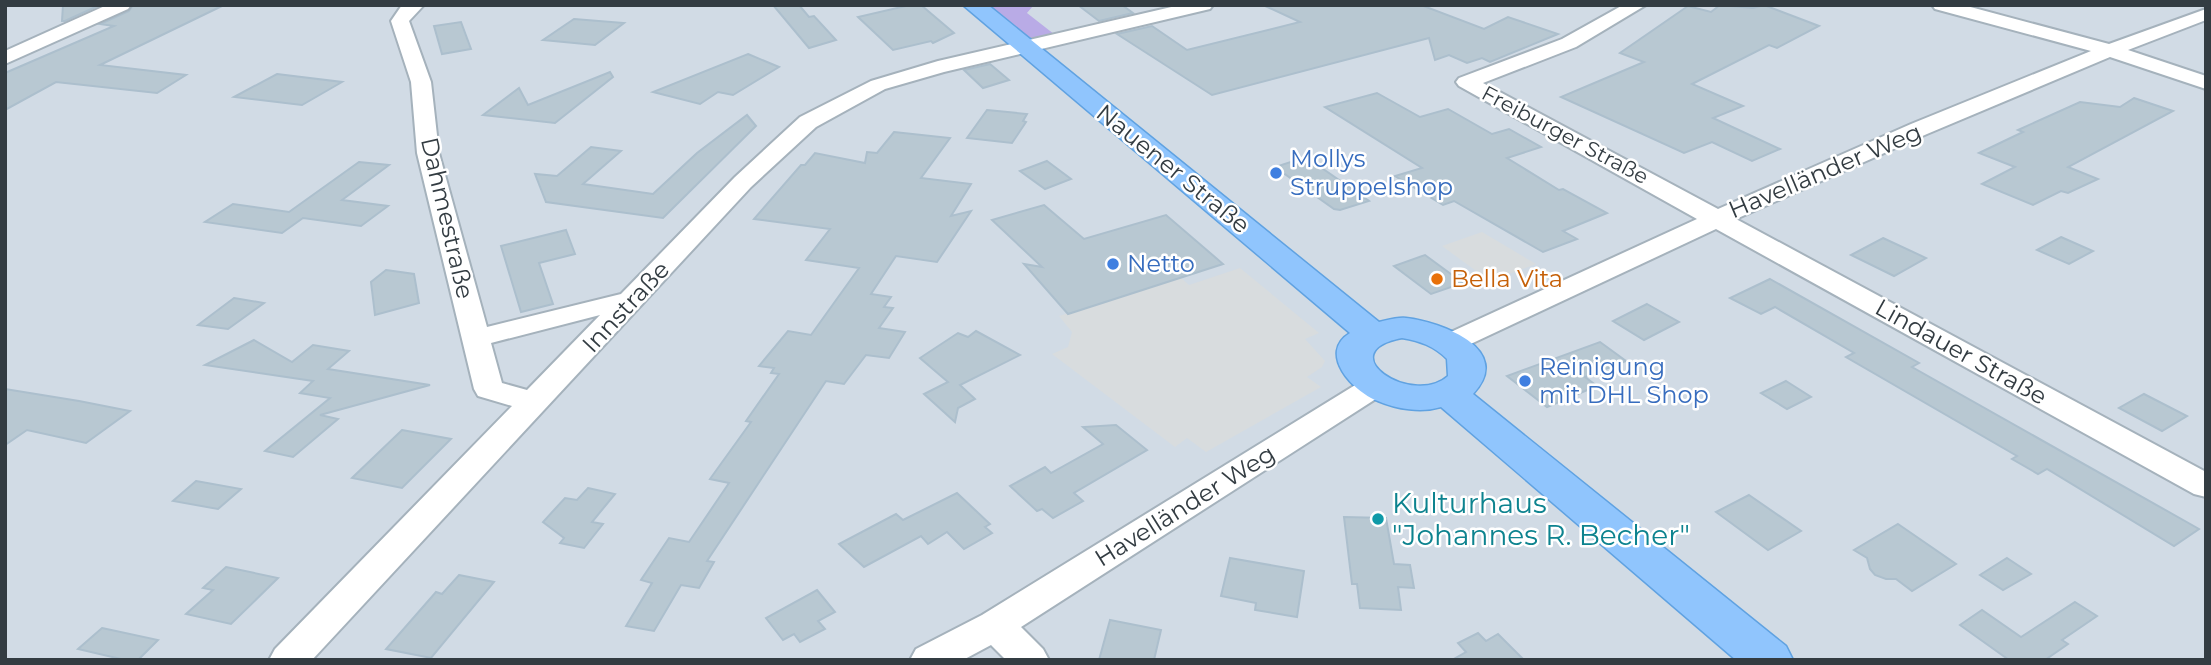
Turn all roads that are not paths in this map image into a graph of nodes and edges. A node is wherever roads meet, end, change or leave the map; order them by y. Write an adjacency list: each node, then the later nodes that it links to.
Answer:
1 (122, 5): 10 (street)
2 (415, 5): 15 (street, Dahmestraße)
3 (974, 5): 8 (main road, Nauener Straße)
4 (1204, 5): 8 (street, Innstraße)
5 (1637, 5): 12 (street, Freiburger Straße)
6 (1941, 5): 9 (street)
7 (2206, 14): 9 (street, Havelländer Weg)
8 (1023, 46): 13 (street, Innstraße); 14 (main road, Nauener Straße)
9 (2108, 50): 11 (street); 12 (street, Havelländer Weg)
10 (5, 58)
11 (2206, 83)
12 (1717, 217): 16 (street, Havelländer Weg); 20 (street, Lindauer Straße)
13 (633, 299): 15 (street); 19 (street, Innstraße)
14 (1372, 333): 16 (main road); 17 (main road)
15 (476, 338): 19 (street, Dahmestraße)
16 (1450, 343): 18 (main road)
17 (1374, 386): 18 (main road); 21 (street, Havelländer Weg)
18 (1450, 394): 25 (main road)
19 (536, 403): 22 (street, Innstraße)
20 (2206, 486)
21 (995, 625): 23 (street, Havelländer Weg); 24 (street)
22 (288, 660)
23 (929, 660)
24 (1030, 660)
25 (1769, 660)

